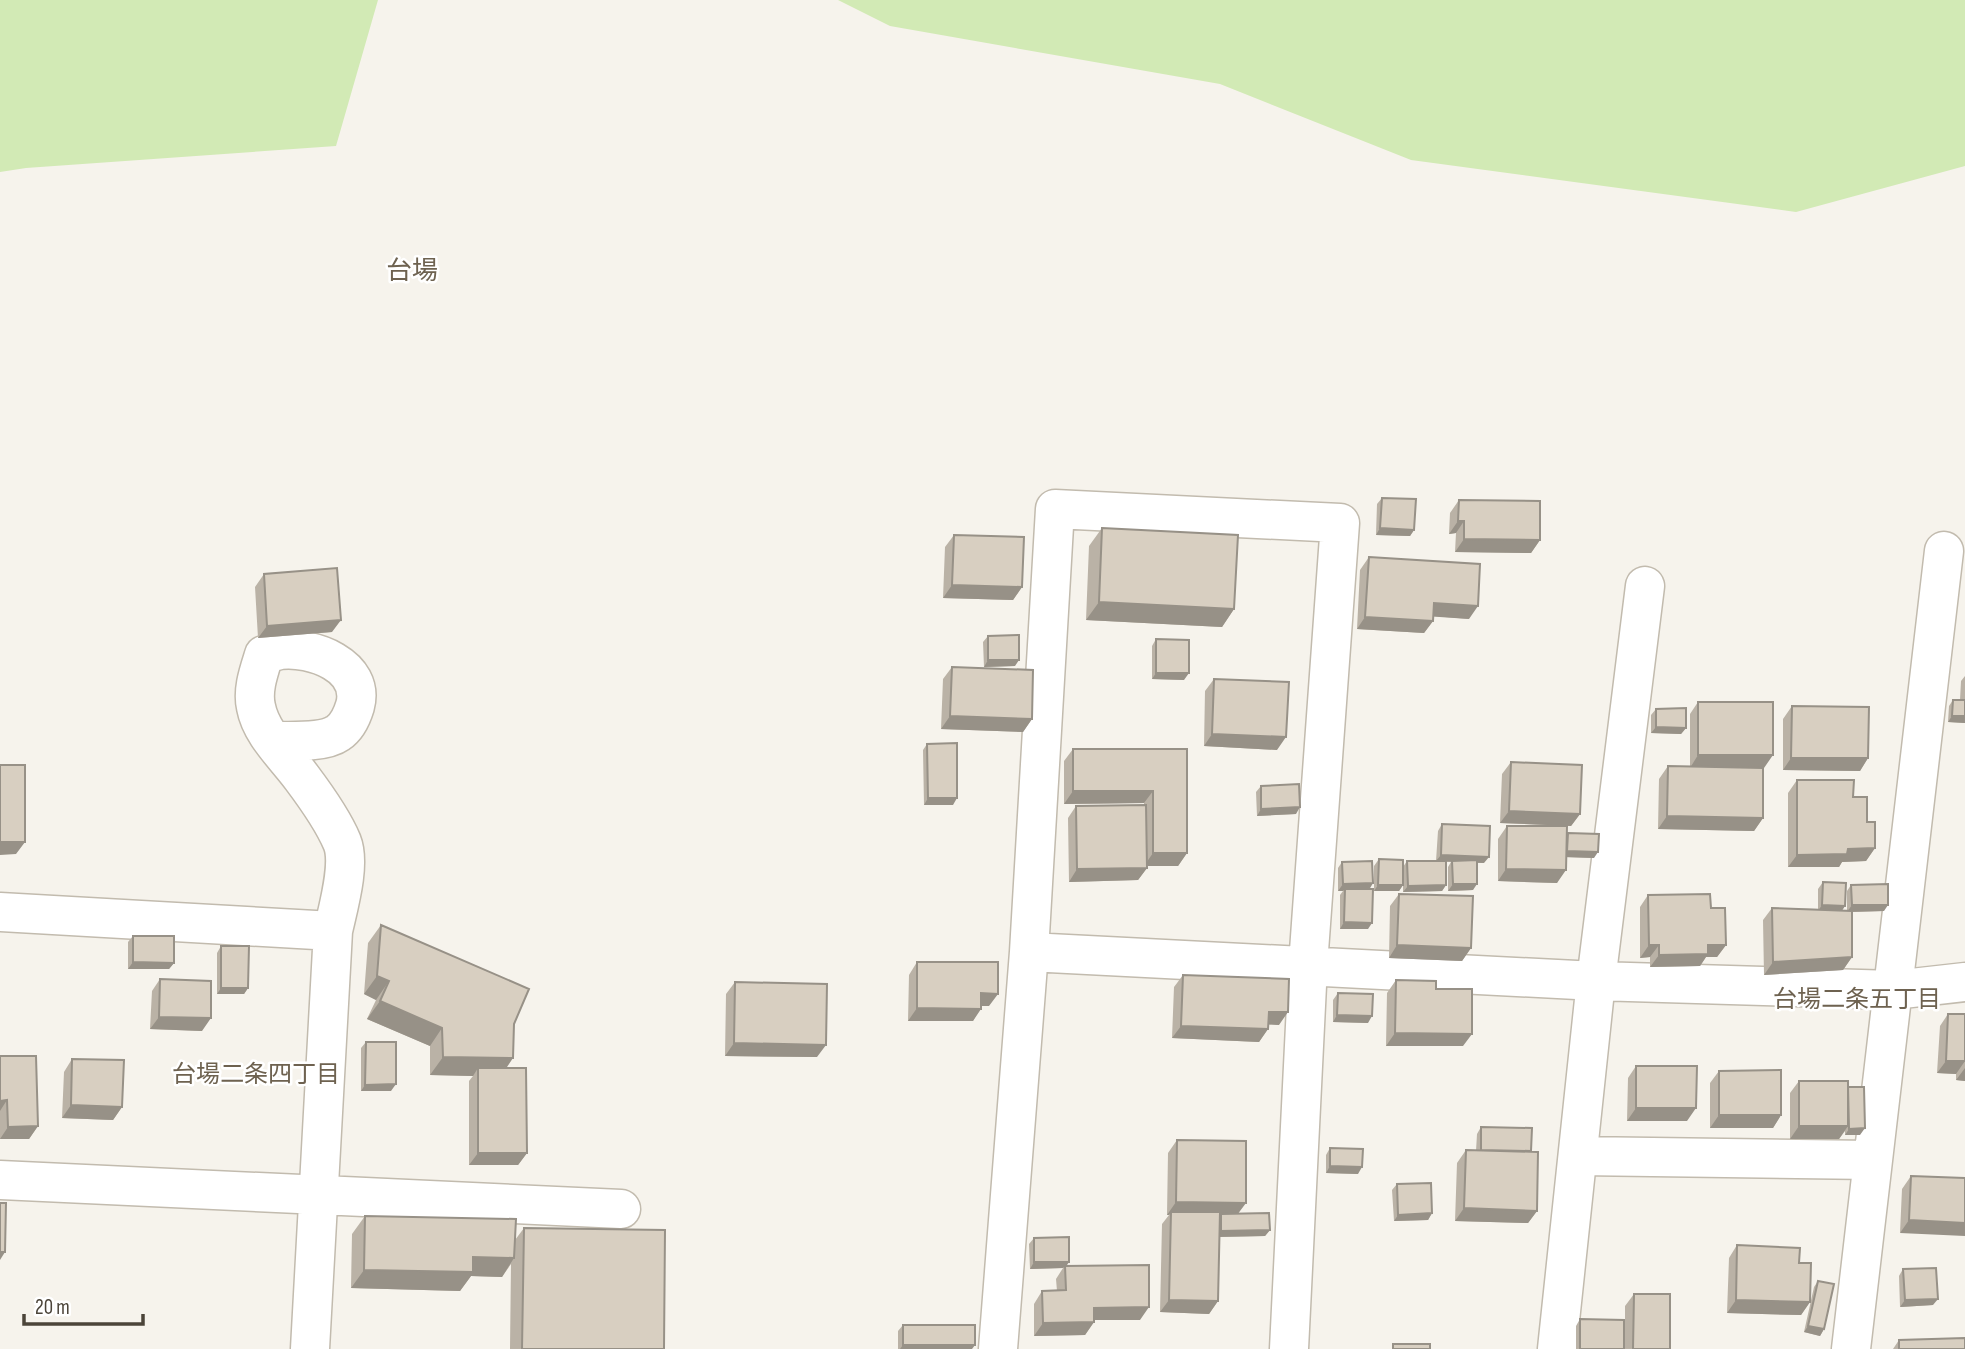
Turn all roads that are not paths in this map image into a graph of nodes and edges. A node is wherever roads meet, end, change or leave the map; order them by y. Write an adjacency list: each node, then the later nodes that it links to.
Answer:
1 (1944, 551): 10 (street)
2 (1645, 586): 8 (street)
3 (273, 741): 5 (street)
4 (0, 912): 5 (street)
5 (332, 931): 14 (street)
6 (1028, 952): 7 (street); 7 (street); 17 (street)
7 (1308, 965): 8 (street); 18 (street)
8 (1596, 981): 10 (street); 11 (street)
9 (1965, 982): 10 (street)
10 (1894, 990): 12 (street)
11 (1579, 1156): 12 (street); 19 (street)
12 (1872, 1160): 20 (street)
13 (0, 1181): 14 (street)
14 (317, 1194): 15 (street); 16 (street)
15 (621, 1209)
16 (310, 1349)
17 (998, 1349)
18 (1289, 1349)
19 (1557, 1349)
20 (1851, 1349)

